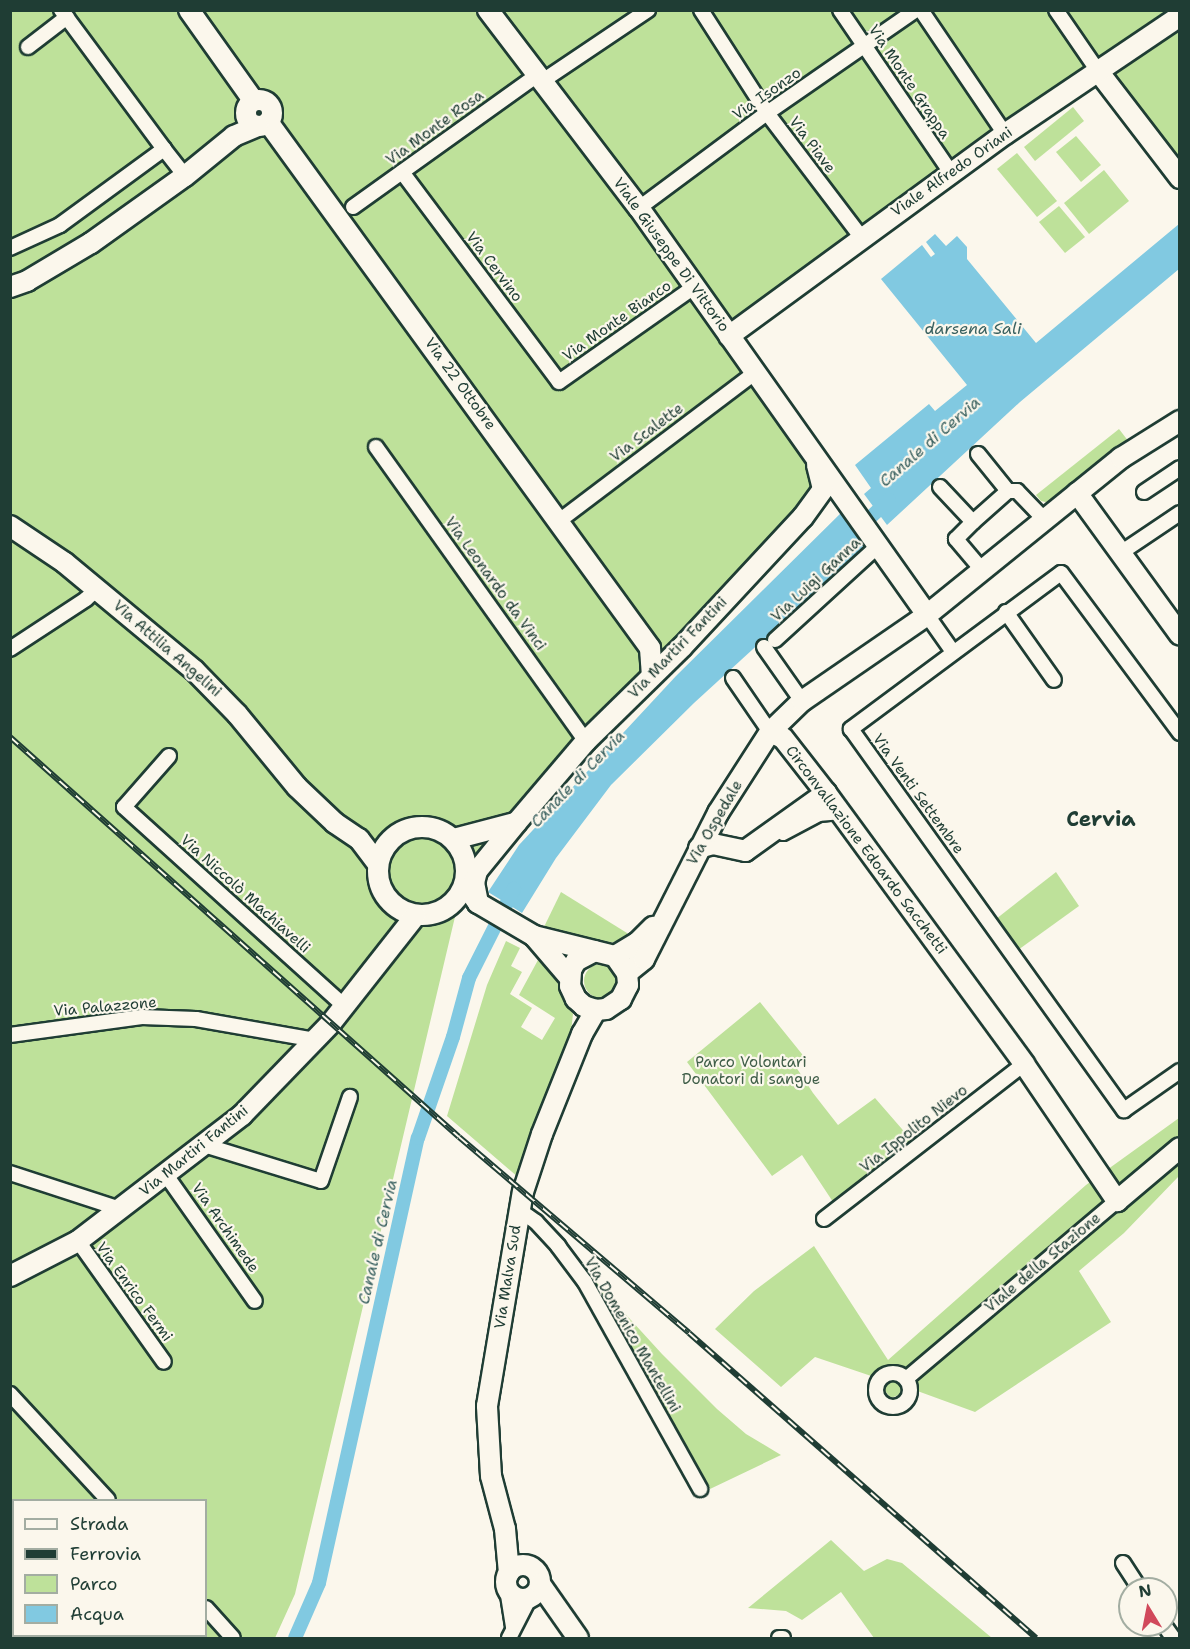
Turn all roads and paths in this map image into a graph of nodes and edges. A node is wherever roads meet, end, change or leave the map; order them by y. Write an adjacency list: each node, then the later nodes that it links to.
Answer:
1 (189, 10): 16 (street, Via 22 Ottobre)
2 (488, 10): 14 (street, Viale Giuseppe Di Vittorio)
3 (648, 10): 14 (street, Via Monte Rosa)
4 (701, 10): 15 (street, Via Piave)
5 (840, 10): 12 (street, Via Monte Grappa)
6 (916, 10): 12 (street, Via Isonzo)
7 (921, 10): 17 (street)
8 (1056, 10): 13 (street)
9 (64, 14): 11 (street); 18 (street)
10 (1179, 16): 13 (street, Viale Alfredo Oriani)
11 (28, 47)
12 (865, 47): 15 (street, Via Isonzo); 20 (street, Via Monte Grappa)
13 (1098, 71): 17 (street, Viale Alfredo Oriani); 22 (street)
14 (538, 79): 19 (street, Via Monte Rosa); 24 (street, Viale Giuseppe Di Vittorio)
15 (767, 113): 24 (street, Via Isonzo); 25 (street, Via Piave)
16 (256, 116): 21 (street); 43 (street, Via 22 Ottobre)
17 (1005, 134): 20 (street, Viale Alfredo Oriani)
18 (164, 150): 21 (street); 26 (street)
19 (402, 172): 23 (street, Via Monte Rosa); 31 (street, Via Cervino)
20 (951, 173): 25 (street, Viale Alfredo Oriani)
21 (185, 176): 27 (street)
22 (1179, 178)
23 (353, 207)
24 (639, 208): 28 (street, Viale Giuseppe Di Vittorio)
25 (861, 237): 29 (street, Viale Alfredo Oriani)
26 (10, 248)
27 (10, 287)
28 (694, 287): 29 (street, Viale Giuseppe Di Vittorio); 31 (street, Via Monte Bianco)
29 (729, 336): 30 (street, Viale Giuseppe Di Vittorio)
30 (756, 372): 34 (street, Viale Giuseppe Di Vittorio); 43 (street, Via Scalette)
31 (559, 382)
32 (1179, 421): 40 (street)
33 (376, 447): 63 (street, Via Leonardo da Vinci)
34 (814, 453): 46 (street, Viale Giuseppe Di Vittorio); 53 (street, Via Martiri Fantini)
35 (978, 454): 38 (street)
36 (1179, 468): 39 (street)
37 (940, 487): 44 (street)
38 (1008, 491): 42 (street); 44 (street)
39 (1144, 492)
40 (1077, 493): 42 (street); 47 (street)
41 (1179, 513): 47 (street)
42 (1044, 519): 48 (street)
43 (559, 521): 54 (street, Via 22 Ottobre)
44 (973, 522): 48 (street)
45 (10, 526): 49 (street, Via Attilia Angelini)
46 (879, 545): 51 (street, Viale Giuseppe Di Vittorio); 60 (street, Via Luigi Ganna)
47 (1119, 554): 52 (street)
48 (983, 571): 51 (street)
49 (97, 589): 55 (street); 70 (street, Via Attilia Angelini)
50 (1006, 612): 56 (street, Via Venti Settembre); 59 (street); 62 (street, Via Venti Settembre)
51 (927, 615): 56 (street); 60 (street)
52 (1179, 635)
53 (682, 646): 54 (street); 57 (street, Via Martiri Fantini)
54 (650, 648): 57 (street)
55 (10, 649)
56 (953, 652): 95 (street, Via Venti Settembre)
57 (651, 675): 63 (street, Via Martiri Fantini)
58 (733, 678): 61 (street)
59 (1054, 680)
60 (802, 700): 61 (street)
61 (770, 732): 65 (street, Circonvallazione Edoardo Sacchetti); 67 (street, Via Ospedale)
62 (1179, 733)
63 (586, 741): 68 (street, Via Martiri Fantini)
64 (169, 756): 89 (street, Via Niccolò Machiavelli)
65 (826, 793): 66 (street, Circonvallazione Edoardo Sacchetti); 72 (street)
66 (839, 812): 72 (street); 94 (street, Circonvallazione Edoardo Sacchetti)
67 (718, 813): 73 (street); 74 (street, Via Ospedale)
68 (511, 825): 71 (street); 76 (street); 78 (street)
69 (392, 838): 70 (street); 71 (street); 75 (street)
70 (359, 839): 75 (street, Via Attilia Angelini)
71 (454, 839): 76 (street)
72 (764, 839): 73 (street)
73 (728, 846): 74 (street)
74 (699, 848): 81 (street, Via Ospedale)
75 (378, 864): 79 (street)
76 (466, 875): 77 (street); 78 (street)
77 (454, 902): 78 (street); 80 (street)
78 (478, 903): 82 (street)
79 (393, 904): 80 (street); 83 (street)
80 (416, 915): 83 (street, Via Martiri Fantini)
81 (663, 917): 85 (street); 86 (street)
82 (534, 936): 84 (street); 87 (street)
83 (387, 950): 89 (street, Via Martiri Fantini)
84 (595, 951): 85 (street); 87 (street)
85 (615, 956): 86 (street)
86 (627, 973): 90 (street)
87 (569, 977): 88 (street)
88 (576, 999): 90 (street); 91 (street)
89 (344, 1005): 93 (street, Via Martiri Fantini); 96 (street, Via Martiri Fantini)
90 (596, 1010): 91 (street, Via Malva Sud)
91 (582, 1034): 104 (street, Via Malva Sud)
92 (10, 1035): 93 (street, Via Palazzone)
93 (309, 1039): 96 (street, Via Martiri Fantini)
94 (1024, 1064): 102 (street, Circonvallazione Edoardo Sacchetti); 105 (street, Via Ippolito Nievo)
95 (1179, 1071)
96 (265, 1091): 98 (street, Via Martiri Fantini)
97 (350, 1098): 98 (street)
98 (204, 1145): 101 (street, Via Martiri Fantini)
99 (1179, 1148): 102 (street, Viale della Stazione)
100 (10, 1173): 103 (street)
101 (166, 1175): 103 (street, Via Martiri Fantini); 108 (street, Via Archimede)
102 (1117, 1201): 110 (street, Viale della Stazione)
103 (120, 1209): 106 (street, Via Martiri Fantini)
104 (519, 1210): 112 (street, Via Domenico Mantellini); 114 (street, Via Malva Sud)
105 (824, 1219)
106 (78, 1241): 107 (street, Via Martiri Fantini); 109 (street, Via Enrico Fermi)
107 (10, 1276)
108 (255, 1301)
109 (164, 1362)
110 (906, 1379)
111 (10, 1394): 113 (street)
112 (700, 1489)
113 (107, 1499)
114 (505, 1529): 116 (street, Via Malva Sud); 118 (street, Via Malva Sud)
115 (1123, 1563): 117 (street)
116 (529, 1566): 118 (street); 119 (street)
117 (1132, 1577)
118 (508, 1581): 119 (street); 121 (street)
119 (535, 1591): 121 (street); 123 (street)
120 (207, 1609): 122 (street)
121 (511, 1634)
122 (234, 1638)
123 (578, 1638)

